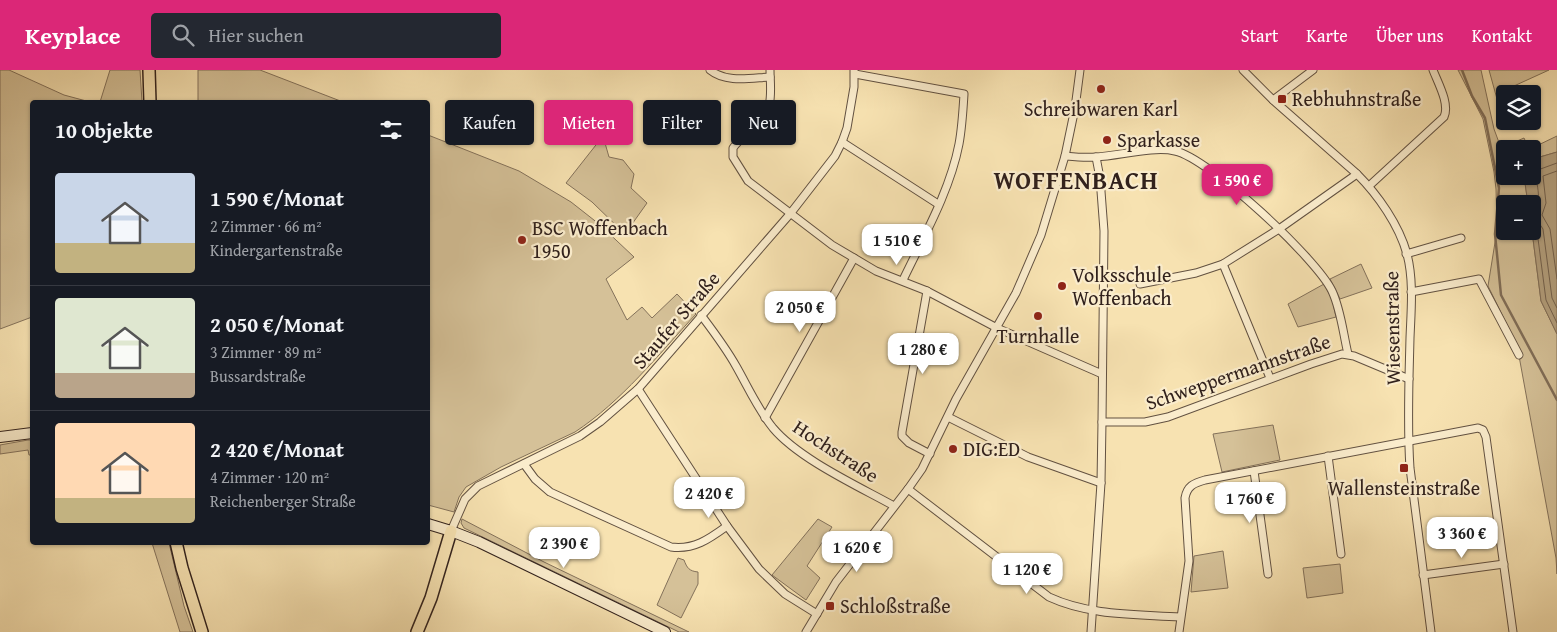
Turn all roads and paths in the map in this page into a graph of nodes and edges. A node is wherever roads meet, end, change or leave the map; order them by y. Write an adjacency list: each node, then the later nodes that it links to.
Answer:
1 (149, 70): 9 (main road)
2 (710, 70): 8 (street)
3 (1080, 70): 12 (street)
4 (1243, 70): 10 (street, Wiesenstraße)
5 (1313, 70): 10 (street)
6 (1433, 70): 15 (street)
7 (854, 72): 11 (street, Staufer Straße); 16 (street)
8 (770, 74): 17 (street)
9 (150, 100)
10 (1273, 100): 14 (street, Wiesenstraße)
11 (842, 142): 16 (street); 17 (street, Staufer Straße)
12 (1065, 156): 13 (street); 28 (street)
13 (1096, 157): 18 (street); 31 (street)
14 (1357, 174): 15 (street, Wiesenstraße); 18 (street)
15 (1369, 186): 20 (street, Wiesenstraße)
16 (938, 204): 23 (street)
17 (790, 214): 21 (street); 27 (street, Staufer Straße)
18 (1279, 229): 22 (street); 29 (street)
19 (1460, 238): 20 (street)
20 (1406, 254): 26 (street, Wiesenstraße)
21 (854, 258): 23 (street); 36 (street)
22 (1223, 264): 24 (street); 32 (street)
23 (903, 280): 25 (street)
24 (1140, 284)
25 (927, 291): 28 (street); 41 (street)
26 (1411, 292): 30 (street); 33 (street, Wiesenstraße)
27 (701, 315): 34 (street, Staufer Straße); 36 (street, Hochstraße)
28 (997, 328): 31 (street); 35 (street)
29 (1348, 354): 32 (street, Schweppermannstraße); 33 (street, Schweppermannstraße)
30 (1519, 355)
31 (1102, 374): 37 (street)
32 (1270, 378): 37 (street, Schweppermannstraße)
33 (1409, 379): 40 (street, Wiesenstraße)
34 (638, 389): 43 (street, Staufer Straße); 49 (street)
35 (948, 417): 41 (street); 45 (street)
36 (765, 418): 47 (street, Hochstraße)
37 (1102, 422): 45 (street)
38 (30, 433): 39 (street)
39 (0, 437)
40 (1408, 442): 42 (street); 53 (street); 55 (street)
41 (930, 454): 46 (street)
42 (1328, 456): 44 (street); 52 (street)
43 (524, 464): 49 (street); 50 (street, Staufer Straße)
44 (1254, 471): 54 (street); 58 (street)
45 (1101, 484): 56 (street)
46 (908, 489): 47 (street); 56 (street)
47 (894, 506): 57 (street)
48 (430, 525): 50 (street)
49 (728, 526): 57 (street)
50 (451, 530): 60 (main road); 61 (street)
51 (177, 545): 59 (main road)
52 (1341, 554)
53 (1504, 564): 55 (street); 66 (street)
54 (1268, 574)
55 (1423, 575): 65 (street)
56 (1092, 611): 58 (street); 63 (street)
57 (817, 614): 62 (street)
58 (1180, 617): 64 (street)
59 (202, 632)
60 (416, 632)
61 (665, 632)
62 (806, 632)
63 (1091, 632)
64 (1179, 632)
65 (1431, 632)
66 (1513, 632)

